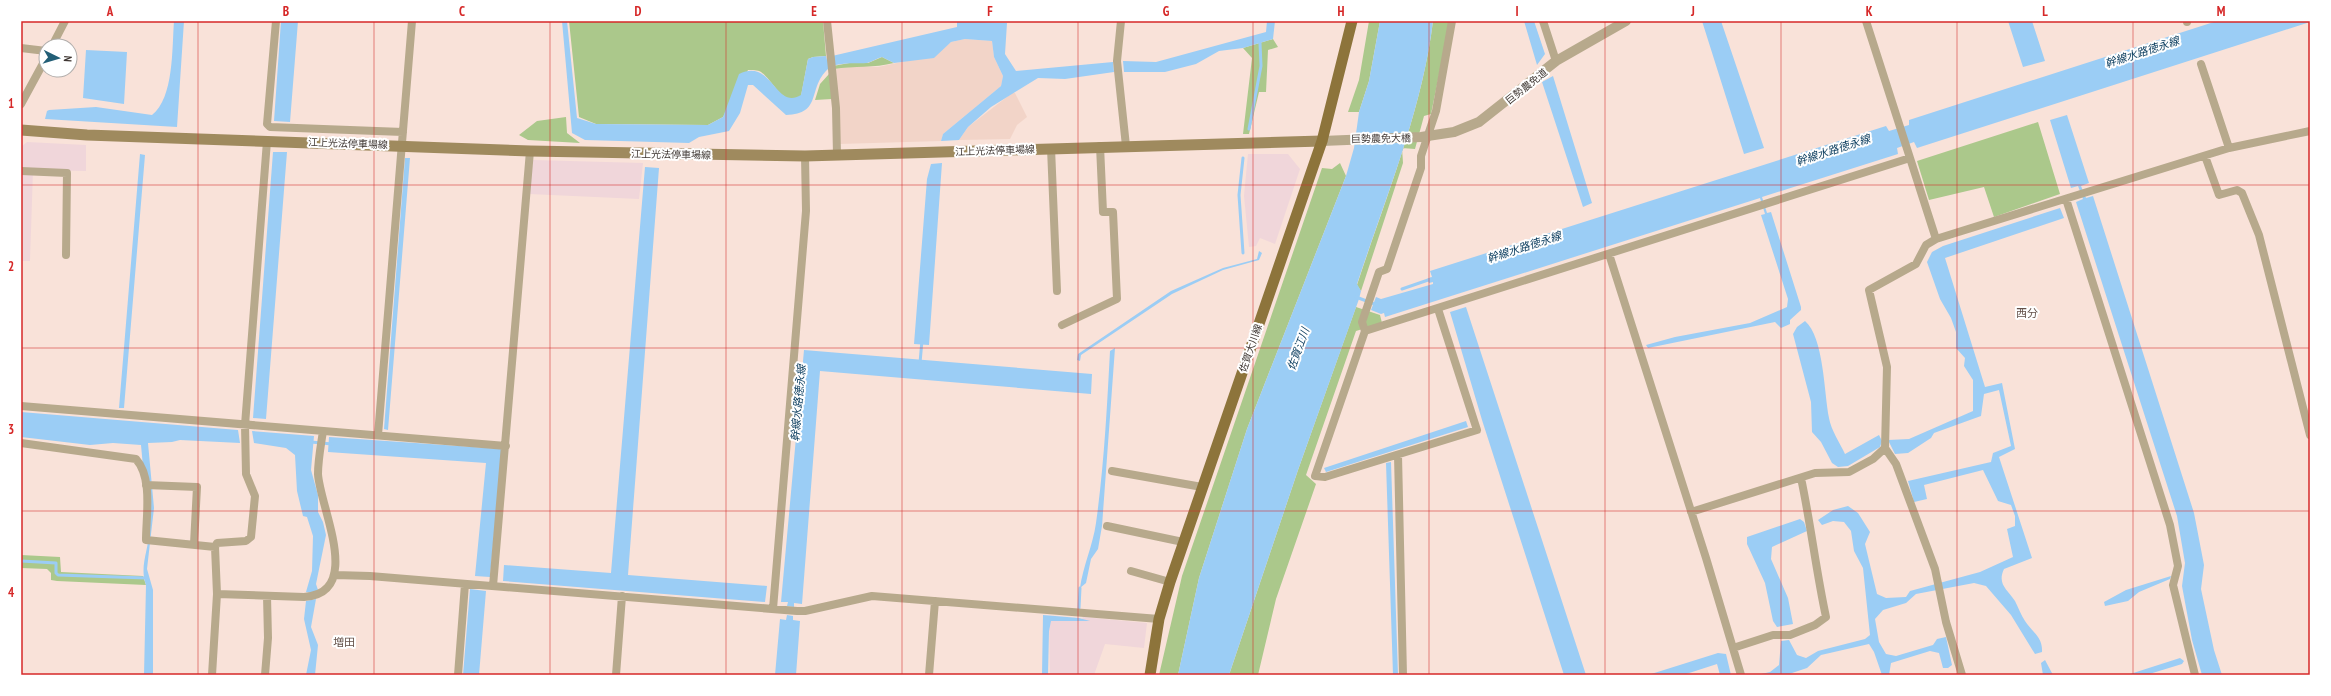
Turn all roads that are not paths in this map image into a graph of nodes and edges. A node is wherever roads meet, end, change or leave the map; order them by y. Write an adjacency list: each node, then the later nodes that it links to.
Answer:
1 (65, 21): 11 (street)
2 (276, 21): 20 (street)
3 (412, 21): 20 (street)
4 (827, 21): 30 (street)
5 (1121, 21): 26 (street)
6 (1352, 21): 23 (main road, 佐賀大川線)
7 (1452, 21): 21 (street)
8 (1543, 21): 14 (street)
9 (1626, 21): 14 (street, 巨勢農免道)
10 (1866, 21): 33 (street)
11 (56, 38)
12 (21, 48): 13 (street)
13 (38, 50)
14 (1556, 61): 21 (street, 巨勢農免道)
15 (2201, 64): 28 (street)
16 (38, 73): 17 (street)
17 (21, 104)
18 (21, 130): 22 (main road, 江上光法停車場線)
19 (2310, 131): 28 (street)
20 (403, 132): 24 (street)
21 (1425, 136): 23 (street, 巨勢農免大橋); 42 (street)
22 (267, 140): 24 (main road, 江上光法停車場線); 44 (street)
23 (1322, 141): 26 (main road, 江上光法停車場線); 55 (main road, 佐賀大川線)
24 (402, 145): 29 (main road, 江上光法停車場線); 46 (street)
25 (1100, 146): 26 (main road, 江上光法停車場線); 27 (main road, 江上光法停車場線); 41 (street)
26 (1126, 146)
27 (1051, 148): 30 (main road, 江上光法停車場線); 39 (street)
28 (2229, 148): 32 (street)
29 (530, 152): 31 (main road, 江上光法停車場線); 49 (street)
30 (837, 155): 31 (main road, 江上光法停車場線)
31 (805, 156): 70 (street)
32 (2205, 156): 35 (street); 47 (street)
33 (1910, 158): 36 (street); 37 (street)
34 (21, 171): 38 (street)
35 (2066, 199): 36 (street); 82 (street)
36 (1936, 239): 50 (street)
37 (1609, 254): 40 (street); 56 (street)
38 (66, 255)
39 (1057, 291)
40 (1438, 309): 42 (street); 51 (street)
41 (1062, 325)
42 (1365, 331): 51 (street)
43 (21, 406): 44 (street)
44 (245, 425): 45 (street); 60 (street)
45 (322, 435): 46 (street); 62 (street)
46 (378, 435): 49 (street)
47 (2310, 435)
48 (21, 443): 54 (street)
49 (506, 446): 65 (street)
50 (1885, 448): 53 (street); 81 (street)
51 (1398, 455): 79 (street)
52 (1112, 471): 55 (street)
53 (1801, 478): 56 (street); 72 (street)
54 (146, 485): 59 (street); 59 (street)
55 (1202, 487): 58 (main road, 佐賀大川線)
56 (1691, 512): 72 (street)
57 (1107, 526): 58 (street)
58 (1183, 542): 63 (main road, 佐賀大川線)
59 (194, 544): 60 (street)
60 (215, 547): 66 (street)
61 (1131, 571): 63 (street)
62 (335, 575): 64 (street); 67 (street)
63 (1170, 582): 71 (main road, 佐賀大川線)
64 (465, 584): 65 (street); 75 (street)
65 (494, 586): 68 (street)
66 (216, 594): 67 (street); 73 (street)
67 (267, 596): 74 (street)
68 (622, 596): 70 (street); 76 (street)
69 (935, 601): 70 (street); 71 (street); 77 (street)
70 (773, 609)
71 (1159, 619): 78 (main road, 佐賀大川線)
72 (1733, 648): 80 (street)
73 (212, 675)
74 (265, 675)
75 (458, 675)
76 (616, 675)
77 (929, 675)
78 (1150, 675)
79 (1403, 675)
80 (1741, 675)
81 (1962, 675)
82 (2195, 675)

